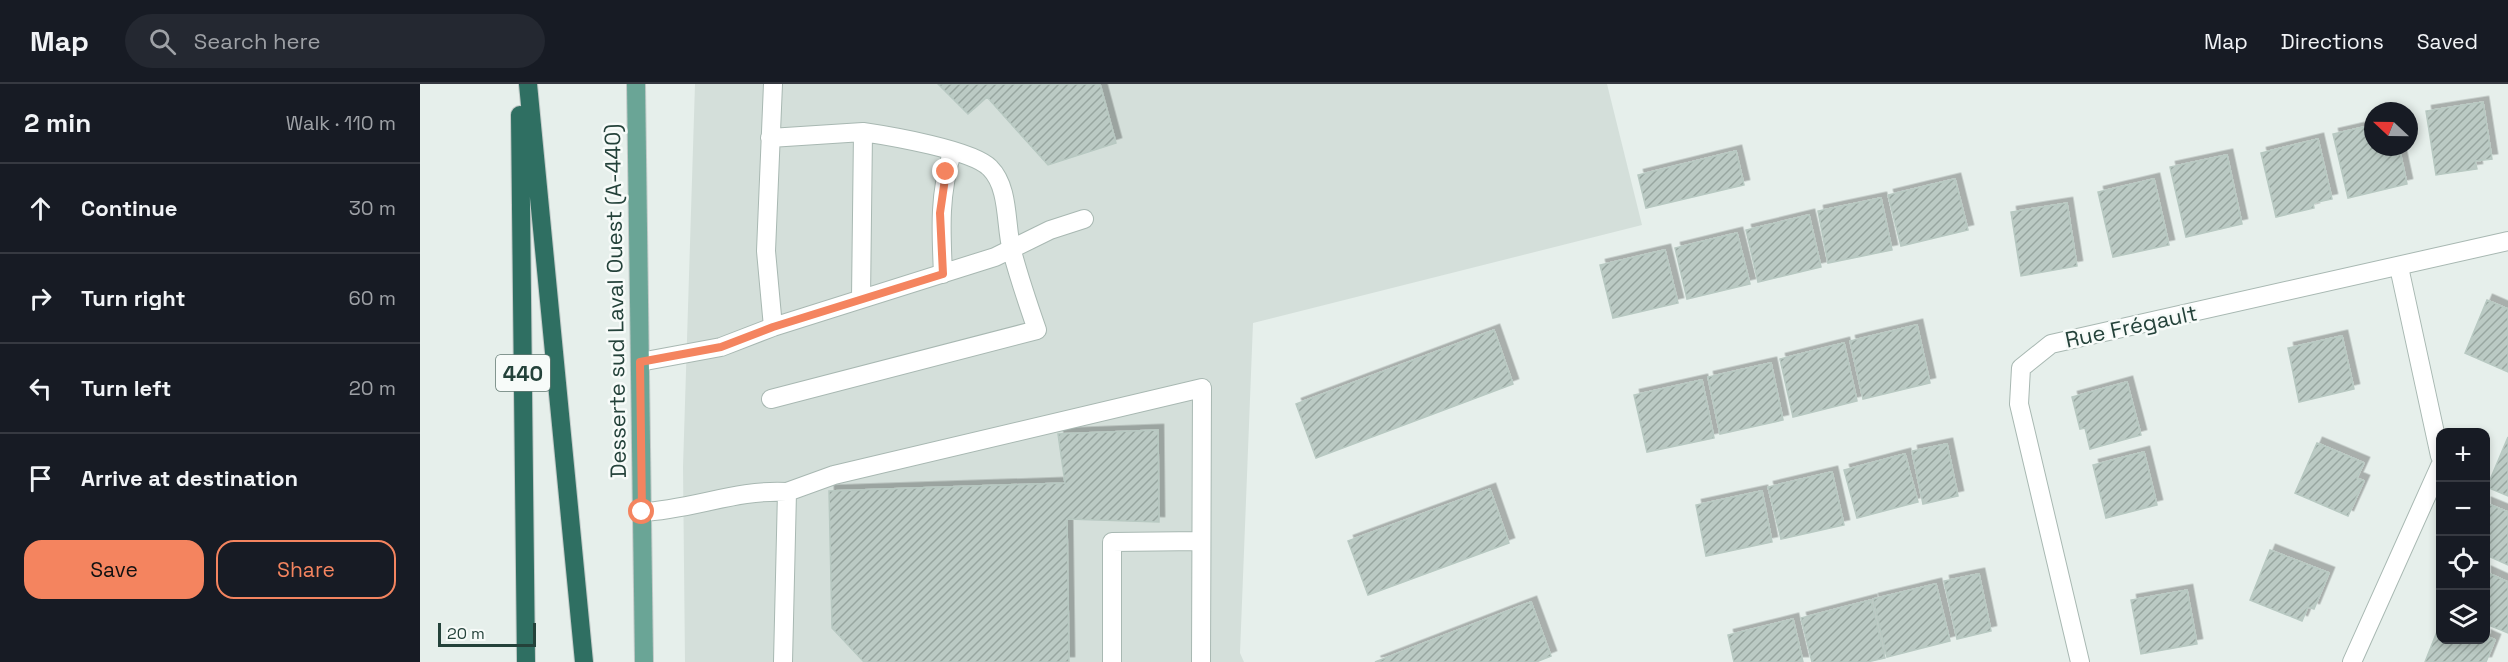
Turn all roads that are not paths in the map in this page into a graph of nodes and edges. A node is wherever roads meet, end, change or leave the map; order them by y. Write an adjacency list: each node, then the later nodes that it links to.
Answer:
1 (520, 84): 22 (highway, 440)
2 (528, 84): 23 (highway)
3 (637, 84): 15 (main road, Desserte sud Laval Ouest (A-440))
4 (772, 84): 6 (street)
5 (863, 132): 6 (street); 7 (street); 13 (street)
6 (770, 138): 14 (street)
7 (952, 152): 10 (street); 12 (street)
8 (1084, 219): 10 (street)
9 (2508, 241): 11 (street, Rue Frégault)
10 (1012, 249): 12 (street); 16 (street)
11 (2399, 267): 17 (street); 28 (street, Rue Frégault)
12 (943, 274): 13 (street)
13 (861, 299): 14 (street)
14 (773, 327): 15 (street)
15 (640, 362): 20 (main road, Desserte sud Laval Ouest (A-440))
16 (771, 399)
17 (2436, 438)
18 (2436, 475): 29 (street)
19 (786, 492): 20 (street); 21 (street); 25 (street)
20 (642, 512): 24 (main road, Desserte sud Laval Ouest (A-440))
21 (1201, 541): 26 (street); 27 (street)
22 (526, 662)
23 (584, 662)
24 (644, 662)
25 (783, 662)
26 (1112, 662)
27 (1201, 662)
28 (2080, 662)
29 (2352, 662)

